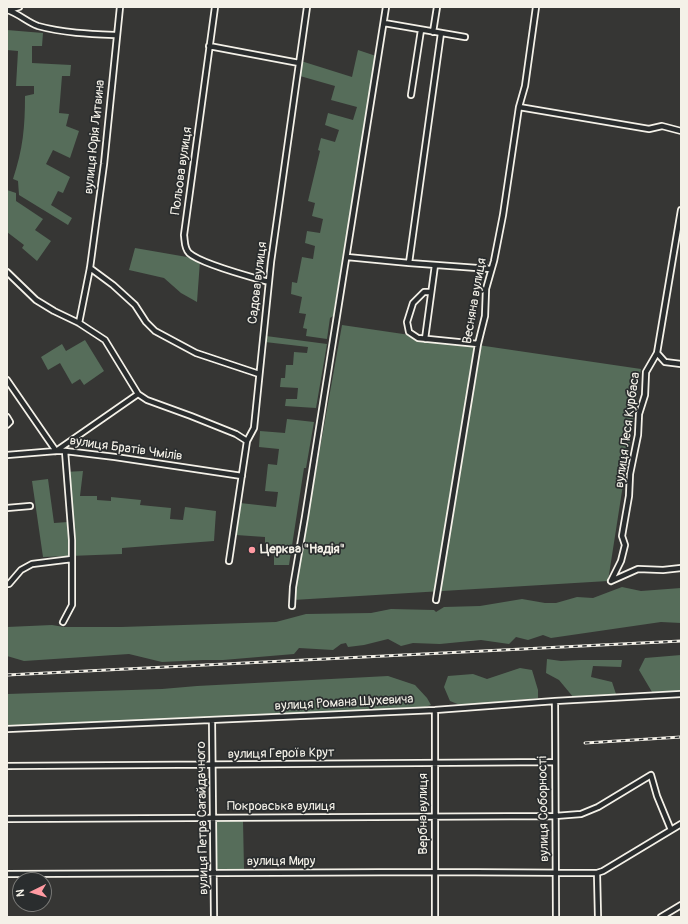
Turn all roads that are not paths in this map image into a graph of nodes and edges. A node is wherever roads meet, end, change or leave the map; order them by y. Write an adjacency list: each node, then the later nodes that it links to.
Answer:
1 (19, 7): 8 (street)
2 (120, 7): 13 (street, вулиця Юрія Литвина)
3 (215, 7): 15 (street, Польова вулиця)
4 (307, 7): 16 (street, Садова вулиця)
5 (386, 7): 9 (street)
6 (437, 7): 11 (street)
7 (536, 7): 18 (street, Весняна вулиця)
8 (8, 10): 13 (street)
9 (384, 23): 10 (street); 21 (street)
10 (421, 30): 11 (street); 17 (street)
11 (433, 32): 12 (street)
12 (441, 33): 14 (street); 22 (street)
13 (116, 35): 24 (street, вулиця Юрія Литвина)
14 (465, 37)
15 (209, 46): 16 (street); 27 (street, Польова вулиця)
16 (299, 63): 27 (street, Садова вулиця)
17 (411, 95)
18 (519, 107): 19 (street); 25 (street, Весняна вулиця)
19 (681, 131)
20 (681, 210): 32 (street, вулиця Леся Курбаса)
21 (347, 256): 22 (street); 51 (street)
22 (409, 263): 23 (street)
23 (435, 265): 25 (street); 28 (street)
24 (90, 268): 29 (street, вулиця Юрія Литвина); 34 (street)
25 (491, 269): 31 (street, Весняна вулиця)
26 (7, 272): 29 (street)
27 (269, 282): 34 (street, Садова вулиця)
28 (431, 292): 30 (street); 30 (street)
29 (79, 323): 36 (street)
30 (425, 339): 31 (street)
31 (478, 344): 50 (street, Весняна вулиця)
32 (657, 353): 33 (street); 48 (street, вулиця Леся Курбаса)
33 (681, 364)
34 (259, 374): 39 (street, Садова вулиця)
35 (7, 380): 40 (street)
36 (138, 394): 39 (street); 40 (street)
37 (7, 417): 38 (street)
38 (7, 425)
39 (247, 441): 43 (street, Садова вулиця)
40 (56, 451): 41 (street, вулиця Братів Чмілів); 42 (street, вулиця Братів Чмілів)
41 (65, 451): 43 (street, вулиця Братів Чмілів); 46 (street)
42 (7, 455)
43 (242, 476): 47 (street, Садова вулиця)
44 (30, 506): 45 (street)
45 (7, 508)
46 (72, 559): 49 (street); 52 (street)
47 (230, 561)
48 (681, 568)
49 (7, 584)
50 (436, 600)
51 (292, 606)
52 (63, 622)
53 (681, 694): 54 (street, вулиця Романа Шухевича)
54 (555, 701): 55 (street, вулиця Романа Шухевича); 58 (street, вулиця Соборності)
55 (435, 710): 56 (street, вулиця Романа Шухевича); 59 (street, Вербна вулиця)
56 (212, 720): 57 (street, вулиця Романа Шухевича); 60 (street, вулиця Петра Сагайдачного)
57 (7, 729)
58 (555, 762): 59 (street, вулиця Героїв Крут); 62 (street, вулиця Соборності)
59 (435, 763): 60 (street, вулиця Героїв Крут); 63 (street, Вербна вулиця)
60 (213, 765): 61 (street, вулиця Героїв Крут); 64 (street, вулиця Петра Сагайдачного)
61 (7, 766)
62 (555, 816): 63 (street, Покровська вулиця); 67 (street, Покровська вулиця); 69 (street, вулиця Соборності)
63 (435, 817): 64 (street, Покровська вулиця); 68 (street, Вербна вулиця)
64 (214, 818): 65 (street, Покровська вулиця); 72 (street, вулиця Петра Сагайдачного)
65 (7, 819)
66 (681, 824): 67 (street)
67 (671, 830): 70 (street)
68 (435, 872): 69 (street, вулиця Миру); 72 (street, вулиця Миру); 75 (street, Вербна вулиця)
69 (556, 872): 70 (street, вулиця Миру); 76 (street, вулиця Соборності)
70 (597, 873): 77 (street)
71 (7, 874): 72 (street, вулиця Миру)
72 (214, 874): 74 (street, вулиця Петра Сагайдачного)
73 (681, 905): 78 (street)
74 (214, 917)
75 (435, 917)
76 (556, 917)
77 (598, 917)
78 (661, 917)

